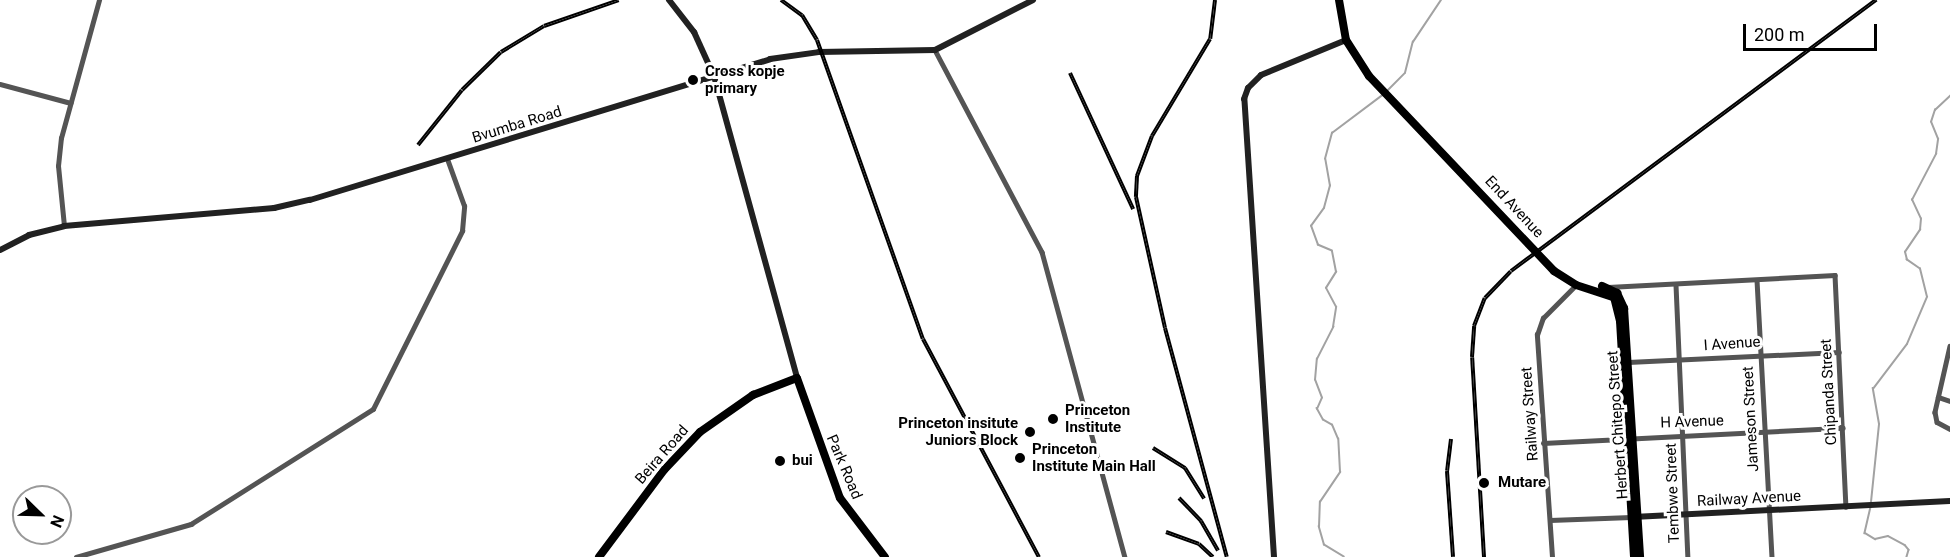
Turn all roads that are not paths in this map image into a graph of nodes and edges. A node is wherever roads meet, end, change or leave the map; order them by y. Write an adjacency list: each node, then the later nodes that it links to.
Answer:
1 (99, 0): 9 (street)
2 (669, 0): 7 (street)
3 (1033, 0): 6 (street, Bvumba Road)
4 (1339, 0): 5 (highway, End Avenue)
5 (1346, 40): 10 (highway, End Avenue); 45 (street)
6 (935, 50): 7 (street, Bvumba Road); 44 (street)
7 (714, 76): 11 (street, Bvumba Road); 26 (street)
8 (0, 84): 9 (street)
9 (71, 103): 12 (street)
10 (1402, 111): 16 (highway, End Avenue); 19 (highway, End Avenue)
11 (447, 159): 12 (street, Bvumba Road); 41 (street)
12 (64, 226): 13 (street, Bvumba Road)
13 (0, 250)
14 (1835, 275): 15 (street, End Avenue); 22 (street, Chipanda Street)
15 (1757, 280): 18 (street, End Avenue); 23 (street, Jameson Street)
16 (1576, 285): 20 (highway, End Avenue); 34 (street, Railway Street)
17 (1637, 285): 18 (street, End Avenue); 19 (street, End Avenue); 20 (street, End Avenue)
18 (1676, 285): 24 (street, Tembwe Street)
19 (1606, 287): 20 (highway, End Avenue)
20 (1616, 295): 25 (highway, Herbert Chitepo Street); 33 (highway, Herbert Chitepo Street)
21 (1950, 346): 27 (street)
22 (1839, 352): 23 (street, I Avenue); 29 (street, Chipanda Street)
23 (1760, 353): 24 (street, I Avenue); 31 (street, Jameson Street)
24 (1679, 360): 25 (street, I Avenue); 32 (street, Tembwe Street)
25 (1628, 362): 33 (highway, Herbert Chitepo Street)
26 (797, 378): 42 (highway, Beira Road); 43 (highway, Park Road)
27 (1938, 397): 28 (street); 30 (street)
28 (1950, 401)
29 (1843, 428): 31 (street, H Avenue); 36 (street, Chipanda Street)
30 (1950, 429)
31 (1764, 432): 32 (street, H Avenue); 37 (street, Jameson Street)
32 (1683, 435): 33 (street, H Avenue); 38 (street, Tembwe Street)
33 (1630, 437): 34 (street, H Avenue); 39 (highway, Herbert Chitepo Street)
34 (1543, 442): 40 (street, Railway Street)
35 (1950, 501): 36 (street, Railway Avenue)
36 (1846, 507): 37 (street, Railway Avenue)
37 (1768, 510): 38 (street, Railway Avenue); 50 (street, Jameson Street)
38 (1686, 514): 39 (street, Railway Avenue); 49 (street, Tembwe Street)
39 (1634, 517): 40 (street, Railway Avenue); 47 (highway, Herbert Chitepo Street); 48 (highway, Herbert Chitepo Street)
40 (1550, 520): 46 (street, Railway Street)
41 (76, 557)
42 (599, 557)
43 (885, 557)
44 (1125, 557)
45 (1274, 557)
46 (1552, 557)
47 (1634, 557)
48 (1640, 557)
49 (1688, 557)
50 (1772, 557)

